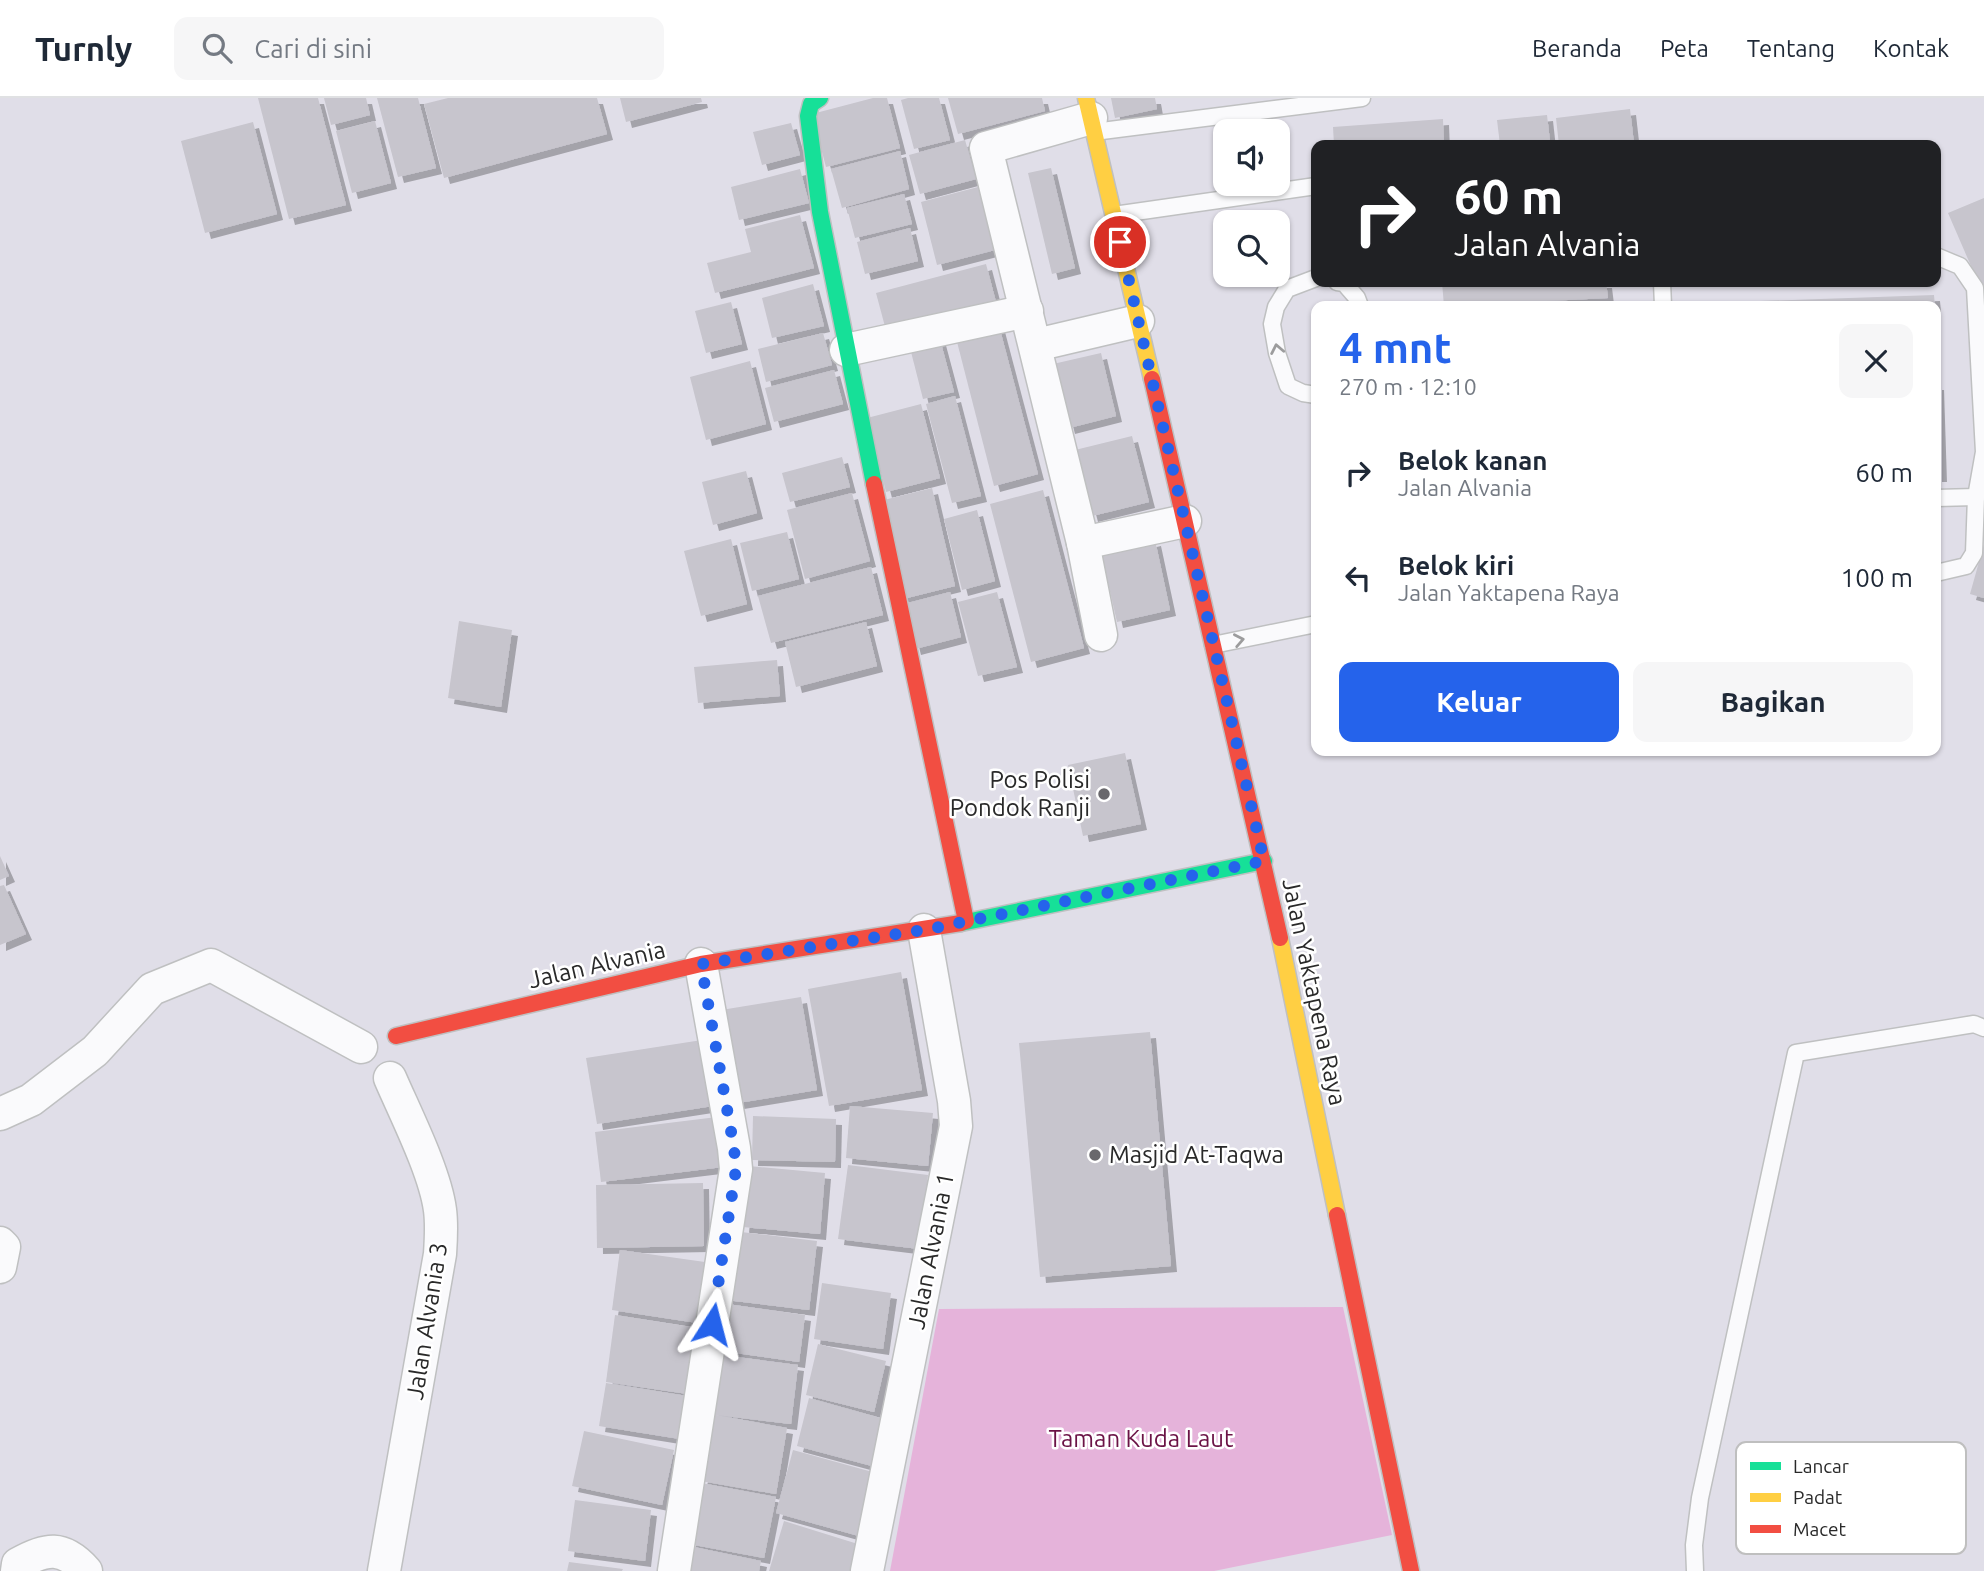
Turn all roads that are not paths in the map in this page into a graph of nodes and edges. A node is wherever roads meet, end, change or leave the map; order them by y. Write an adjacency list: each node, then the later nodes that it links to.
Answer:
1 (820, 98): 13 (street)
2 (1362, 98): 3 (lane)
3 (1090, 116): 5 (street, Jalan Yaktapena Raya); 10 (street)
4 (1311, 187): 5 (lane)
5 (1114, 215): 11 (street, Jalan Yaktapena Raya)
6 (1941, 258): 15 (lane)
7 (1311, 280): 14 (lane, one-way to 7)
8 (1347, 287): 9 (lane)
9 (1358, 301)
10 (1027, 311): 12 (street); 13 (street)
11 (1138, 321): 12 (street); 17 (street, Jalan Yaktapena Raya)
12 (1036, 345): 18 (street)
13 (846, 350): 24 (street)
14 (1311, 394)
15 (1976, 497): 16 (lane); 19 (lane)
16 (1941, 498)
17 (1185, 521): 18 (street); 22 (street, Jalan Yaktapena Raya)
18 (1083, 542): 21 (street)
19 (1941, 572)
20 (1311, 626): 22 (lane, one-way to 20)
21 (1101, 635)
22 (1213, 645): 23 (street, Jalan Yaktapena Raya)
23 (1264, 861): 24 (street, Jalan Alvania); 39 (street, Jalan Yaktapena Raya)
24 (966, 922): 25 (street, Jalan Alvania)
25 (924, 930): 26 (street, Jalan Alvania); 38 (street, Jalan Alvania 1)
26 (701, 964): 28 (street, Jalan Alvania); 37 (street)
27 (1984, 1028): 40 (lane)
28 (396, 1036): 29 (street); 30 (street)
29 (361, 1047): 30 (street); 31 (street)
30 (390, 1078): 36 (street, Jalan Alvania 3)
31 (0, 1114)
32 (0, 1243): 33 (street)
33 (0, 1267)
34 (17, 1571): 35 (street)
35 (86, 1571)
36 (384, 1571)
37 (674, 1571)
38 (867, 1571)
39 (1411, 1571)
40 (1695, 1571)

